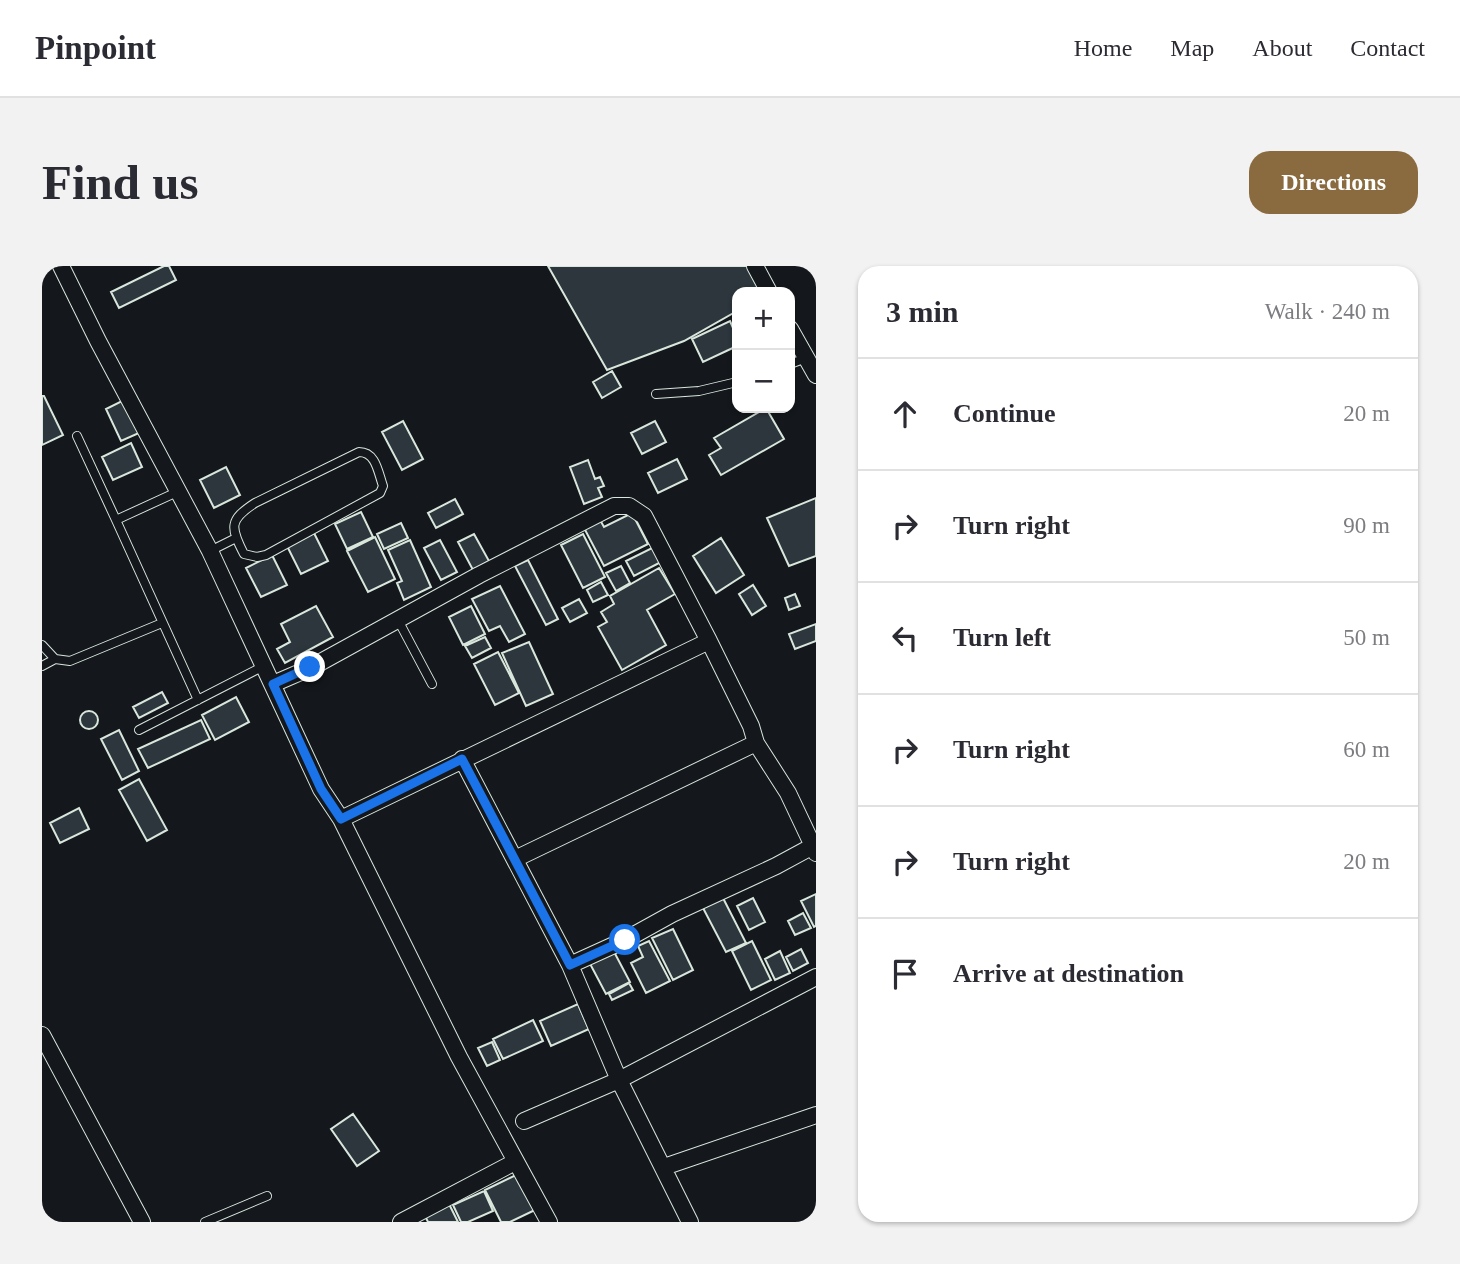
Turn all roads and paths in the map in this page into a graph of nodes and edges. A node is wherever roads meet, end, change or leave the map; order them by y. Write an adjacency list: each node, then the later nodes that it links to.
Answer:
1 (61, 266): 11 (street)
2 (755, 266): 3 (street)
3 (766, 287)
4 (795, 338): 5 (street)
5 (806, 358): 6 (lane); 7 (street)
6 (795, 362)
7 (816, 375)
8 (732, 383): 9 (lane)
9 (656, 394)
10 (77, 436): 12 (lane)
11 (177, 492): 12 (lane); 14 (street)
12 (116, 520): 16 (lane)
13 (236, 538): 13 (lane); 14 (lane)
14 (210, 551): 21 (street)
15 (398, 620): 17 (street); 22 (street); 23 (lane)
16 (163, 623): 19 (lane); 24 (lane)
17 (709, 641): 26 (street); 27 (street)
18 (42, 645): 19 (lane)
19 (55, 659): 20 (lane)
20 (42, 666)
21 (265, 666): 22 (street); 24 (lane)
22 (273, 684): 28 (street)
23 (432, 684)
24 (198, 700): 25 (lane)
25 (139, 730)
26 (757, 743): 29 (street); 30 (street)
27 (462, 759): 28 (street); 30 (street)
28 (341, 819): 37 (street)
29 (814, 849): 31 (street)
30 (516, 859): 31 (street)
31 (570, 965): 34 (street)
32 (816, 977): 34 (street)
33 (42, 1035): 40 (street)
34 (619, 1080): 36 (street); 38 (street)
35 (816, 1115): 38 (street)
36 (524, 1121)
37 (516, 1162): 42 (street); 43 (street)
38 (664, 1167): 44 (street)
39 (267, 1196): 41 (lane)
40 (142, 1222)
41 (205, 1222)
42 (401, 1222)
43 (549, 1222)
44 (690, 1222)

